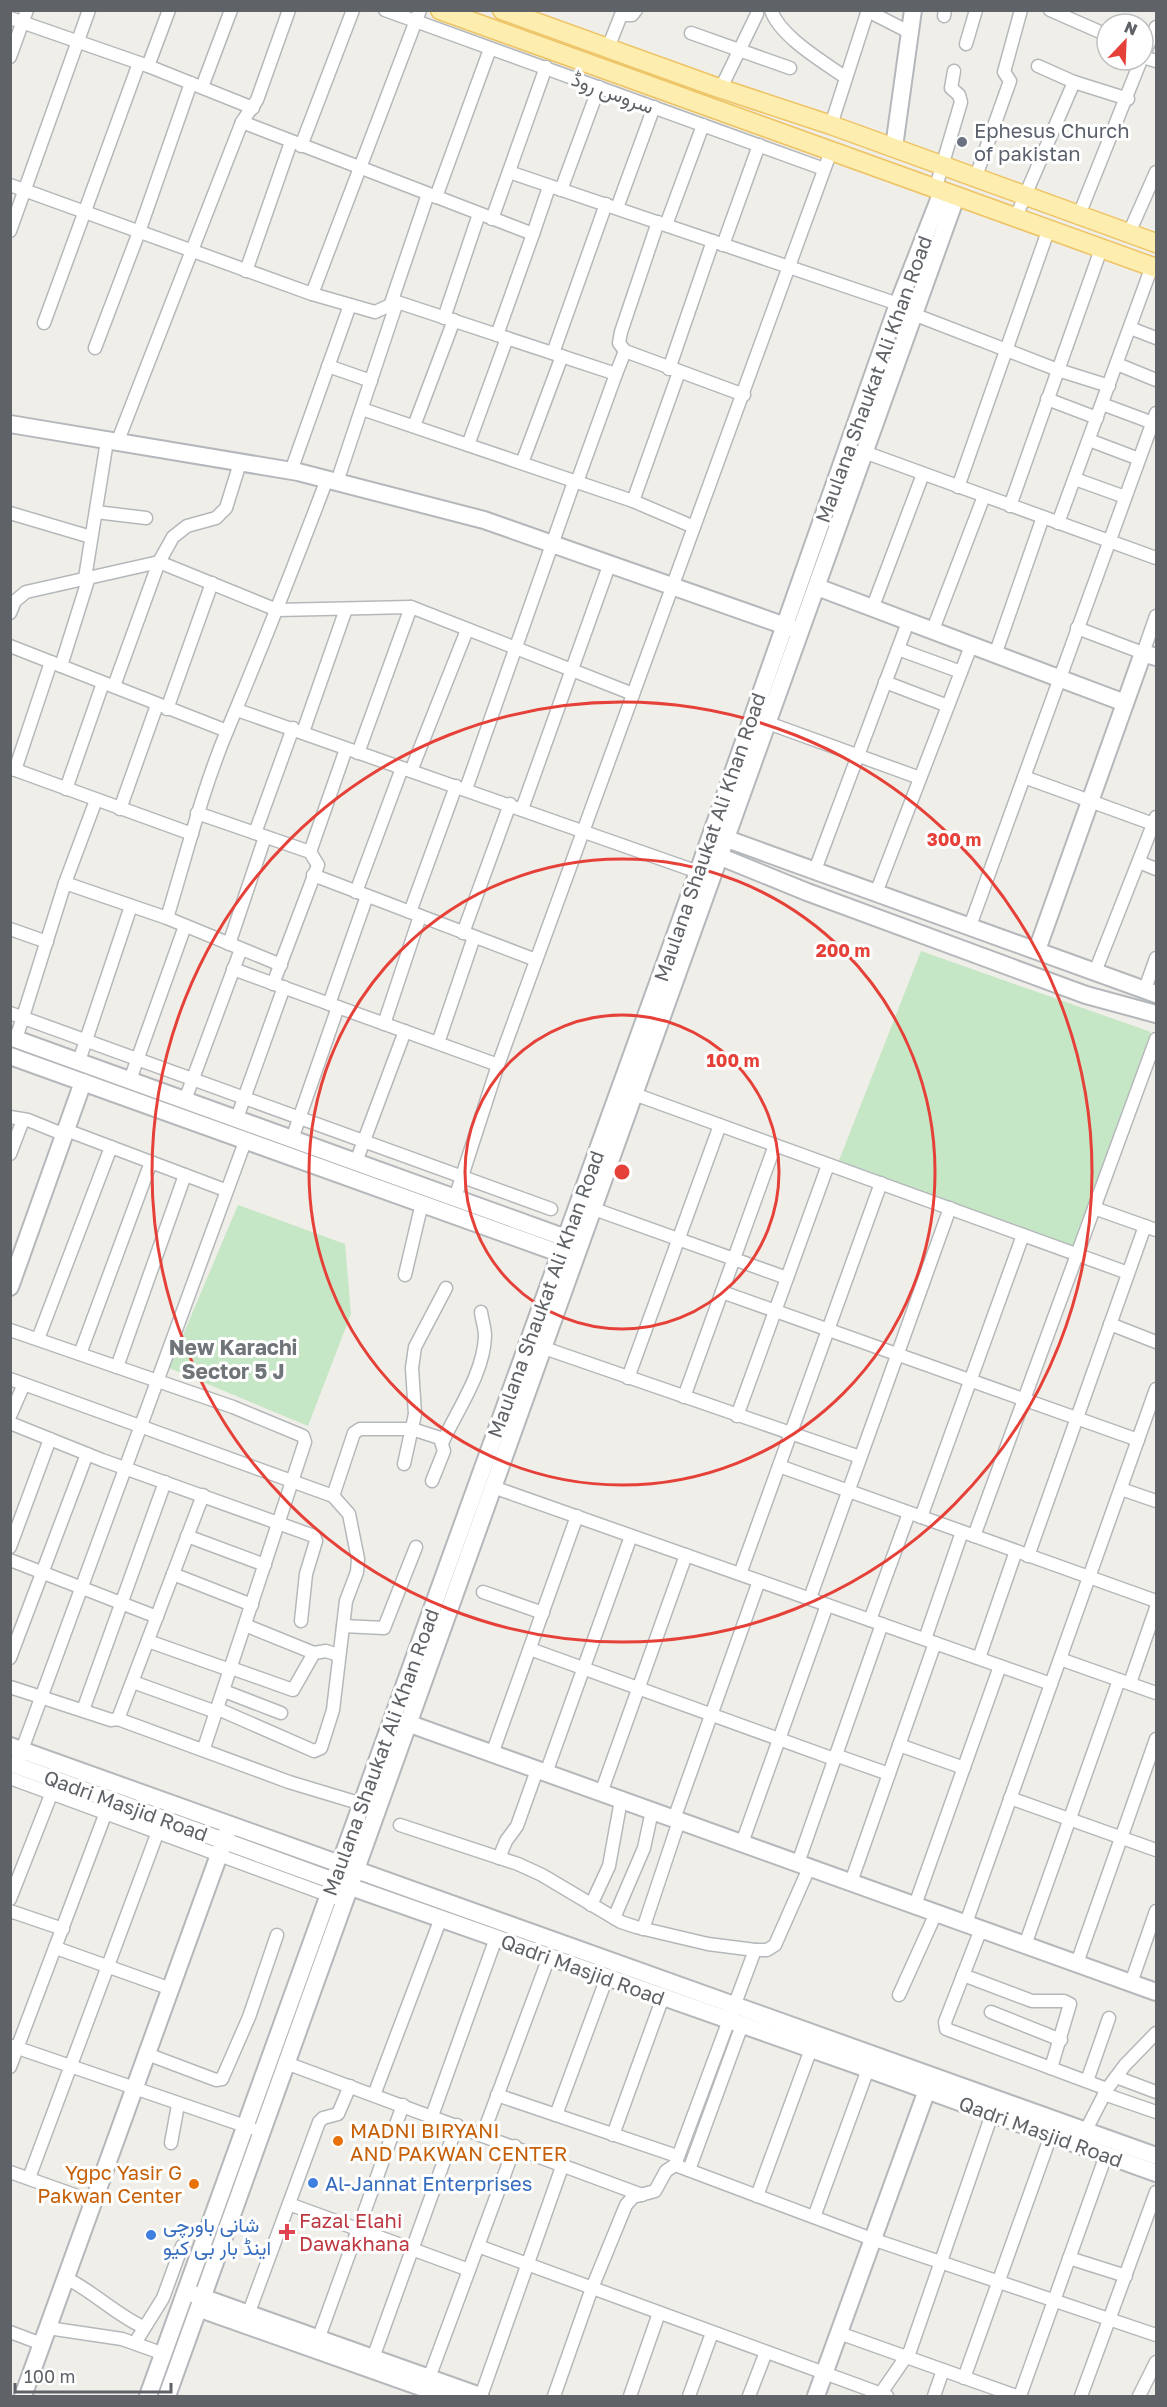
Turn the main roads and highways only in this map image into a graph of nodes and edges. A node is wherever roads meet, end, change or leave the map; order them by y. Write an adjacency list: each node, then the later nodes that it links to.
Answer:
1 (440, 10): 4 (main road)
2 (502, 10): 3 (main road)
3 (717, 87): 4 (main road); 5 (main road)
4 (705, 106): 6 (main road)
5 (1156, 243)
6 (1154, 267)

